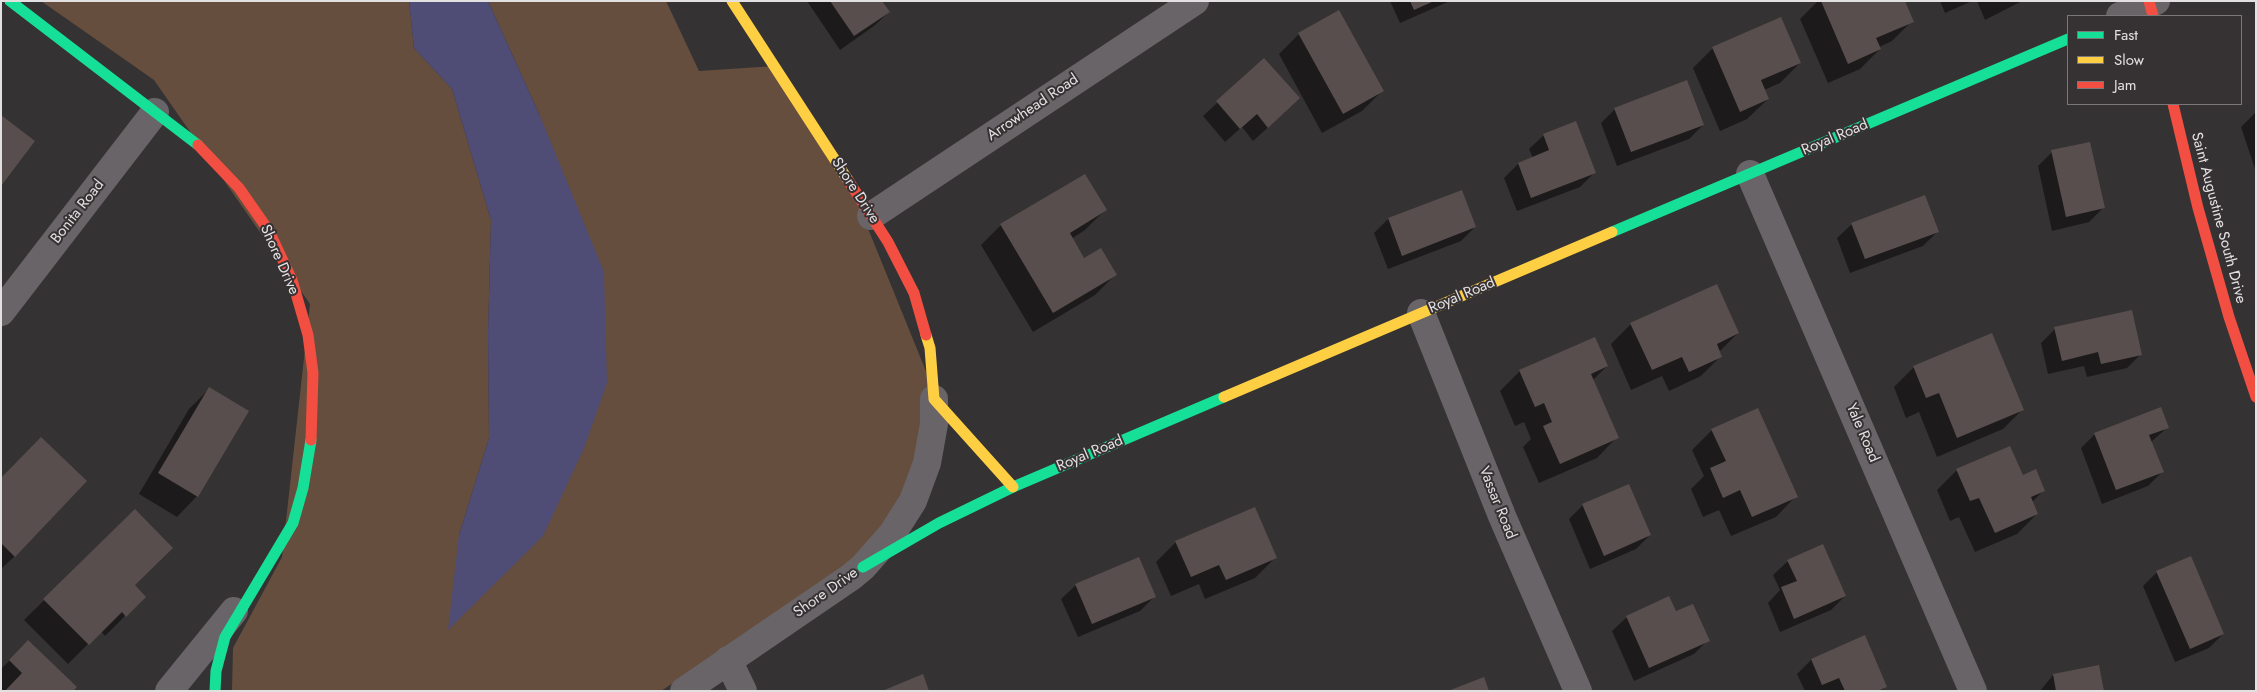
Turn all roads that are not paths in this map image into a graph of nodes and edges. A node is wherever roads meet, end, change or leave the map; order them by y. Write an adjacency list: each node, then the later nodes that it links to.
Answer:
1 (10, 1): 8 (street, Shore Drive)
2 (732, 1): 10 (street, Shore Drive)
3 (1184, 4): 10 (street, Arrowhead Road)
4 (2152, 6): 5 (street)
5 (2123, 15)
6 (2067, 38): 9 (street, Royal Road)
7 (2173, 105): 13 (street, Saint Augustine South Drive)
8 (155, 112): 11 (street, Bonita Road); 17 (street, Shore Drive)
9 (1750, 174): 12 (street, Royal Road); 24 (street, Yale Road)
10 (871, 216): 14 (street, Shore Drive)
11 (1, 312)
12 (1421, 313): 15 (street, Royal Road); 23 (street, Vassar Road)
13 (2256, 397)
14 (934, 400): 15 (street); 16 (street, Shore Drive)
15 (1013, 487): 16 (street, Royal Road)
16 (863, 567): 18 (street, Shore Drive)
17 (252, 590): 19 (street, Shore Drive); 20 (street, Shore Drive)
18 (728, 660): 21 (street, Shore Drive); 22 (street)
19 (169, 691)
20 (215, 691)
21 (684, 691)
22 (743, 691)
23 (1578, 691)
24 (1973, 691)

